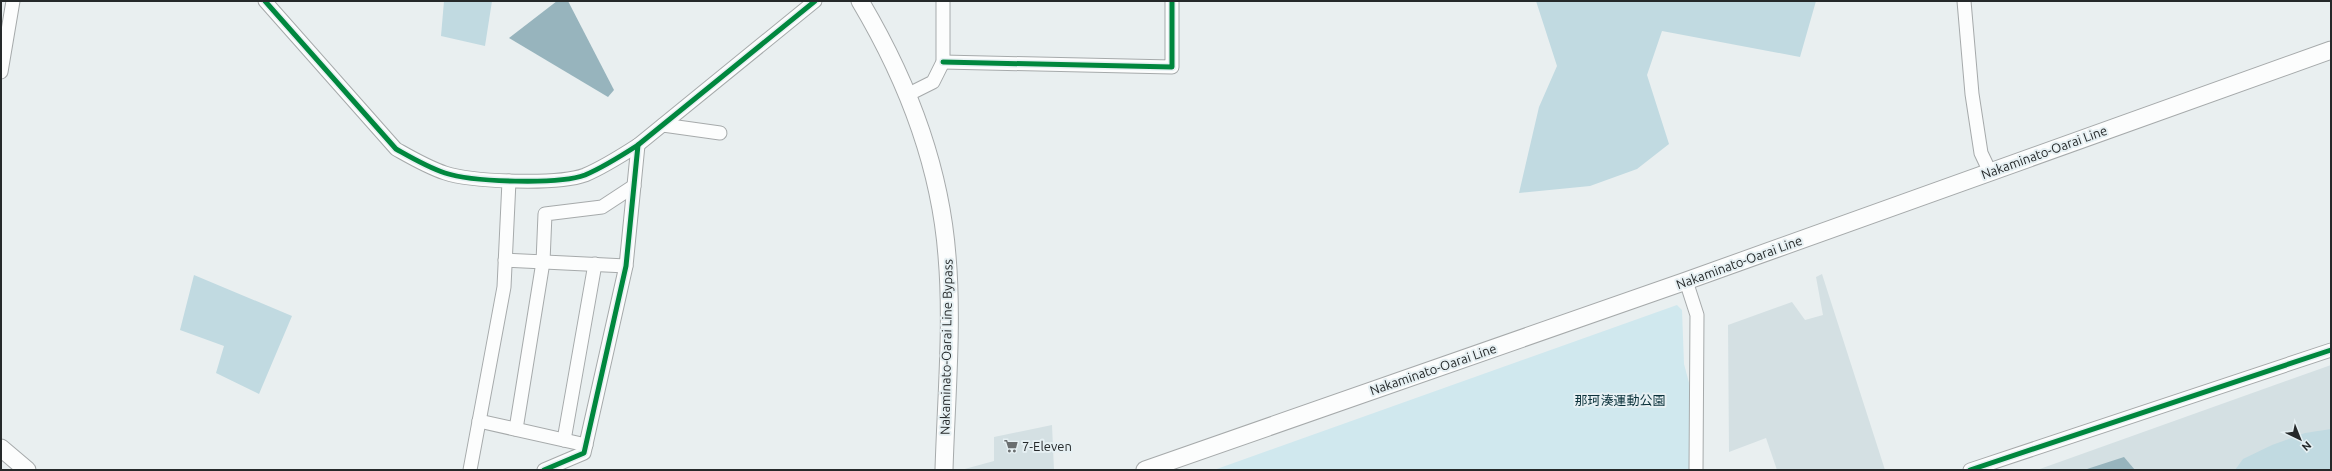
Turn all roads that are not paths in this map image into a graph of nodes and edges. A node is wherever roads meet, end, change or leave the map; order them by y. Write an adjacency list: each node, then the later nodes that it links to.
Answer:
1 (13, 1): 10 (street)
2 (265, 1): 16 (street)
3 (814, 1): 12 (street)
4 (860, 1): 11 (main road, Nakaminato-Oarai Line Bypass)
5 (943, 1): 9 (street)
6 (1172, 1): 9 (street)
7 (1964, 1): 15 (street)
8 (2331, 50): 15 (main road, Nakaminato-Oarai Line)
9 (943, 62): 11 (street)
10 (1, 72)
11 (909, 94): 33 (main road, Nakaminato-Oarai Line Bypass)
12 (663, 125): 13 (street); 14 (street)
13 (720, 133)
14 (638, 145): 16 (street); 17 (street)
15 (1990, 172): 22 (main road, Nakaminato-Oarai Line)
16 (509, 181): 18 (street)
17 (634, 186): 19 (street); 21 (street)
18 (505, 260): 19 (street); 24 (street)
19 (543, 262): 20 (street); 25 (street)
20 (595, 264): 21 (street); 26 (street)
21 (626, 266): 27 (street)
22 (1686, 281): 34 (main road, Nakaminato-Oarai Line); 35 (street)
23 (2331, 350): 29 (street)
24 (479, 421): 25 (street); 31 (street)
25 (516, 429): 26 (street)
26 (564, 440): 27 (street)
27 (586, 445): 32 (street)
28 (1, 448): 30 (main road)
29 (1991, 467): 36 (street)
30 (27, 470)
31 (470, 470)
32 (544, 470)
33 (944, 470)
34 (1145, 470)
35 (1696, 470)
36 (1970, 470)

